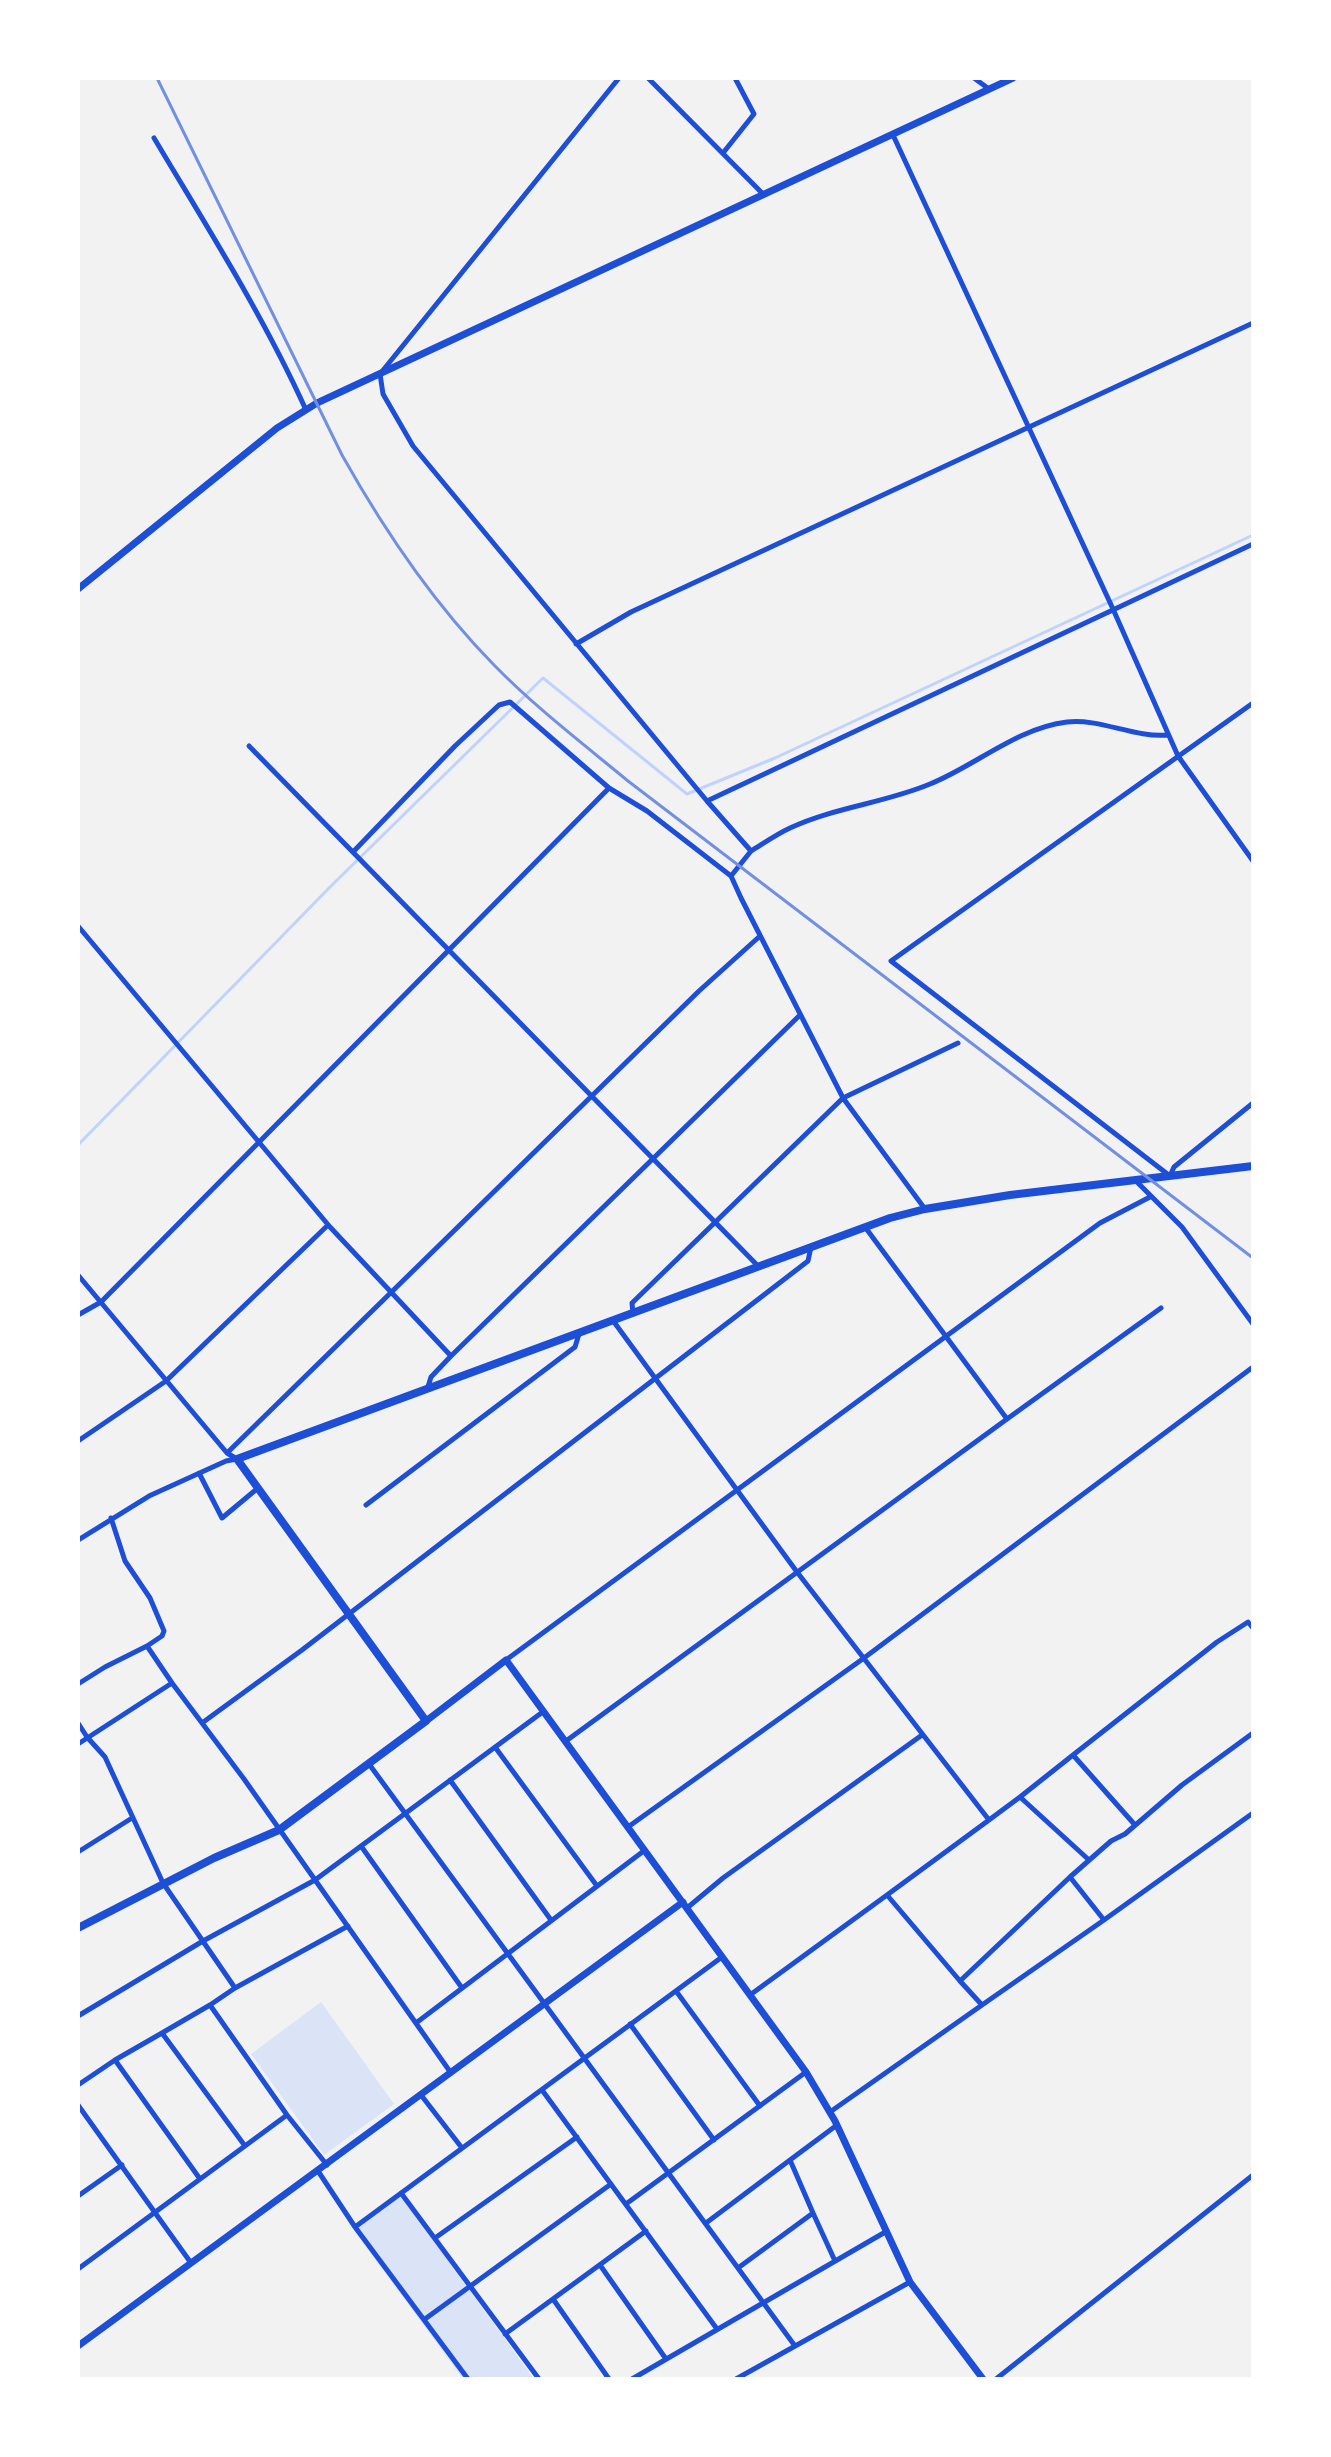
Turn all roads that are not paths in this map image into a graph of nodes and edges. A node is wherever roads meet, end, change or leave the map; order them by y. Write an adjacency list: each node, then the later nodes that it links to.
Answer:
1 (619, 78): 12 (street)
2 (648, 78): 9 (street)
3 (735, 78): 9 (street)
4 (974, 78): 6 (street)
5 (1013, 78): 6 (street)
6 (989, 89): 7 (street)
7 (893, 135): 10 (street); 14 (street)
8 (154, 138): 13 (street)
9 (723, 153): 10 (street)
10 (764, 195): 12 (street)
11 (1253, 323): 14 (street)
12 (380, 375): 13 (street); 18 (street)
13 (306, 410): 16 (street)
14 (1028, 429): 17 (street); 18 (street)
15 (1253, 544): 17 (street)
16 (78, 590)
17 (1113, 609): 20 (street); 24 (street)
18 (576, 644): 24 (street)
19 (1253, 703): 22 (street)
20 (1167, 735): 22 (street); 25 (street)
21 (249, 746): 26 (street)
22 (1178, 756): 27 (street); 40 (street)
23 (609, 788): 26 (street); 28 (street); 31 (street)
24 (707, 801): 25 (street)
25 (751, 851): 28 (street)
26 (353, 852): 31 (street)
27 (1253, 861)
28 (731, 876): 30 (street)
29 (78, 926): 37 (street)
30 (760, 936): 32 (street); 34 (street)
31 (448, 949): 34 (street); 37 (street)
32 (800, 1015): 35 (street); 38 (street)
33 (958, 1043): 35 (street)
34 (592, 1097): 38 (street); 50 (street)
35 (843, 1098): 43 (street); 44 (street)
36 (1253, 1102): 40 (street)
37 (257, 1143): 45 (street); 51 (street)
38 (653, 1159): 44 (street); 59 (street)
39 (1253, 1166): 40 (main road)
40 (1170, 1176): 41 (main road)
41 (1136, 1181): 42 (street); 43 (main road)
42 (1150, 1197): 56 (street); 58 (street)
43 (925, 1209): 46 (main road)
44 (716, 1223): 48 (street); 53 (street)
45 (328, 1225): 50 (street); 62 (street)
46 (865, 1227): 47 (main road); 58 (street)
47 (812, 1247): 48 (main road); 61 (street)
48 (759, 1267): 53 (main road)
49 (78, 1275): 51 (street)
50 (392, 1292): 59 (street); 66 (street)
51 (101, 1302): 54 (street); 62 (street)
52 (1161, 1308): 64 (street)
53 (633, 1314): 55 (main road)
54 (78, 1315)
55 (614, 1322): 57 (main road); 61 (street)
56 (1253, 1324)
57 (579, 1334): 63 (main road); 71 (street)
58 (947, 1337): 64 (street); 70 (street)
59 (451, 1356): 63 (street)
60 (1253, 1367): 79 (street)
61 (656, 1379): 70 (street); 75 (street)
62 (166, 1382): 65 (street); 66 (street)
63 (427, 1390): 67 (main road)
64 (1007, 1419): 74 (street)
65 (78, 1441)
66 (227, 1453): 67 (street)
67 (237, 1459): 68 (street); 69 (main road)
68 (200, 1473): 69 (street); 72 (street)
69 (258, 1488): 75 (main road)
70 (738, 1491): 74 (street); 80 (street)
71 (366, 1505)
72 (111, 1518): 73 (street); 78 (street)
73 (78, 1540)
74 (797, 1572): 79 (street); 90 (street)
75 (348, 1614): 84 (main road); 86 (street)
76 (1250, 1620): 77 (street); 93 (street)
77 (1253, 1628)
78 (147, 1646): 81 (street); 82 (street)
79 (864, 1658): 88 (street); 102 (street)
80 (506, 1660): 83 (street); 84 (street)
81 (172, 1683): 86 (street); 89 (street)
82 (78, 1684)
83 (544, 1711): 90 (street); 92 (street)
84 (426, 1721): 94 (main road)
85 (78, 1723): 89 (street)
86 (202, 1723): 103 (street)
87 (1253, 1733): 101 (street)
88 (922, 1735): 100 (street); 113 (street)
89 (87, 1737): 91 (street); 99 (street)
90 (566, 1741): 102 (street)
91 (78, 1744)
92 (495, 1747): 95 (street); 111 (street)
93 (1073, 1755): 96 (street); 101 (street)
94 (369, 1764): 97 (street); 103 (main road)
95 (450, 1780): 97 (street); 114 (street)
96 (1020, 1797): 100 (street); 107 (street)
97 (405, 1813): 104 (street); 119 (street)
98 (1253, 1813): 115 (street)
99 (132, 1818): 106 (street); 110 (street)
100 (989, 1820): 112 (street)
101 (1135, 1825): 107 (street)
102 (628, 1827): 105 (street)
103 (279, 1830): 109 (street); 110 (main road)
104 (361, 1846): 109 (street); 123 (street)
105 (645, 1850): 111 (street); 113 (street)
106 (78, 1852)
107 (1089, 1860): 108 (street)
108 (1070, 1877): 115 (street); 121 (street)
109 (315, 1880): 116 (street); 118 (street)
110 (163, 1883): 117 (main road); 118 (street)
111 (597, 1886): 114 (street)
112 (887, 1895): 121 (street); 125 (street)
113 (685, 1905): 120 (street); 126 (street)
114 (551, 1920): 119 (street)
115 (1104, 1920): 128 (street)
116 (348, 1926): 122 (street); 130 (street)
117 (78, 1928)
118 (203, 1941): 122 (street); 129 (street)
119 (508, 1953): 123 (street); 126 (street)
120 (722, 1957): 124 (street); 125 (street)
121 (960, 1981): 128 (street)
122 (235, 1988): 127 (street)
123 (462, 1988): 130 (street)
124 (676, 1991): 131 (street); 141 (street)
125 (750, 1995): 135 (street)
126 (545, 2004): 133 (street); 136 (street)
127 (210, 2005): 132 (street); 143 (street)
128 (982, 2005): 142 (street)
129 (78, 2016)
130 (416, 2023): 136 (street)
131 (630, 2025): 133 (street); 146 (street)
132 (162, 2033): 134 (street); 147 (street)
133 (585, 2058): 138 (street); 153 (street)
134 (115, 2060): 137 (street); 155 (street)
135 (806, 2072): 141 (street); 142 (street)
136 (451, 2073): 139 (street)
137 (78, 2085)
138 (542, 2090): 145 (street); 148 (street)
139 (421, 2096): 148 (street); 151 (street)
140 (78, 2105): 150 (street)
141 (760, 2106): 146 (street)
142 (830, 2112): 144 (street)
143 (287, 2115): 147 (street); 151 (street)
144 (837, 2124): 149 (street); 165 (street)
145 (577, 2137): 156 (street); 166 (street)
146 (714, 2140): 153 (street)
147 (245, 2146): 155 (street)
148 (462, 2148): 157 (street)
149 (790, 2160): 161 (street); 162 (street)
150 (122, 2164): 158 (street); 160 (street)
151 (327, 2165): 152 (street)
152 (318, 2171): 163 (street); 168 (street)
153 (669, 2173): 159 (street); 162 (street)
154 (1253, 2175): 188 (street)
155 (200, 2179): 160 (street)
156 (610, 2184): 159 (street); 173 (street)
157 (401, 2193): 163 (street); 166 (street)
158 (78, 2196)
159 (626, 2204): 164 (street)
160 (156, 2212): 168 (street); 171 (street)
161 (813, 2213): 167 (street); 170 (street)
162 (705, 2223): 170 (street)
163 (355, 2227): 176 (street)
164 (646, 2231): 169 (street); 177 (street)
165 (886, 2232): 167 (street); 172 (street)
166 (435, 2238): 173 (street)
167 (835, 2261): 175 (street)
168 (191, 2263): 179 (street)
169 (600, 2265): 174 (street); 181 (street)
170 (738, 2268): 175 (street)
171 (78, 2269)
172 (910, 2282): 180 (street); 187 (street)
173 (470, 2286): 176 (street); 178 (street)
174 (554, 2299): 178 (street); 184 (street)
175 (763, 2302): 177 (street); 180 (street)
176 (425, 2319): 182 (street)
177 (717, 2329): 181 (street)
178 (506, 2334): 183 (street)
179 (78, 2346)
180 (795, 2346): 186 (street)
181 (666, 2359): 185 (street)
182 (468, 2379)
183 (539, 2379)
184 (609, 2379)
185 (632, 2379)
186 (736, 2379)
187 (984, 2379)
188 (996, 2379)

